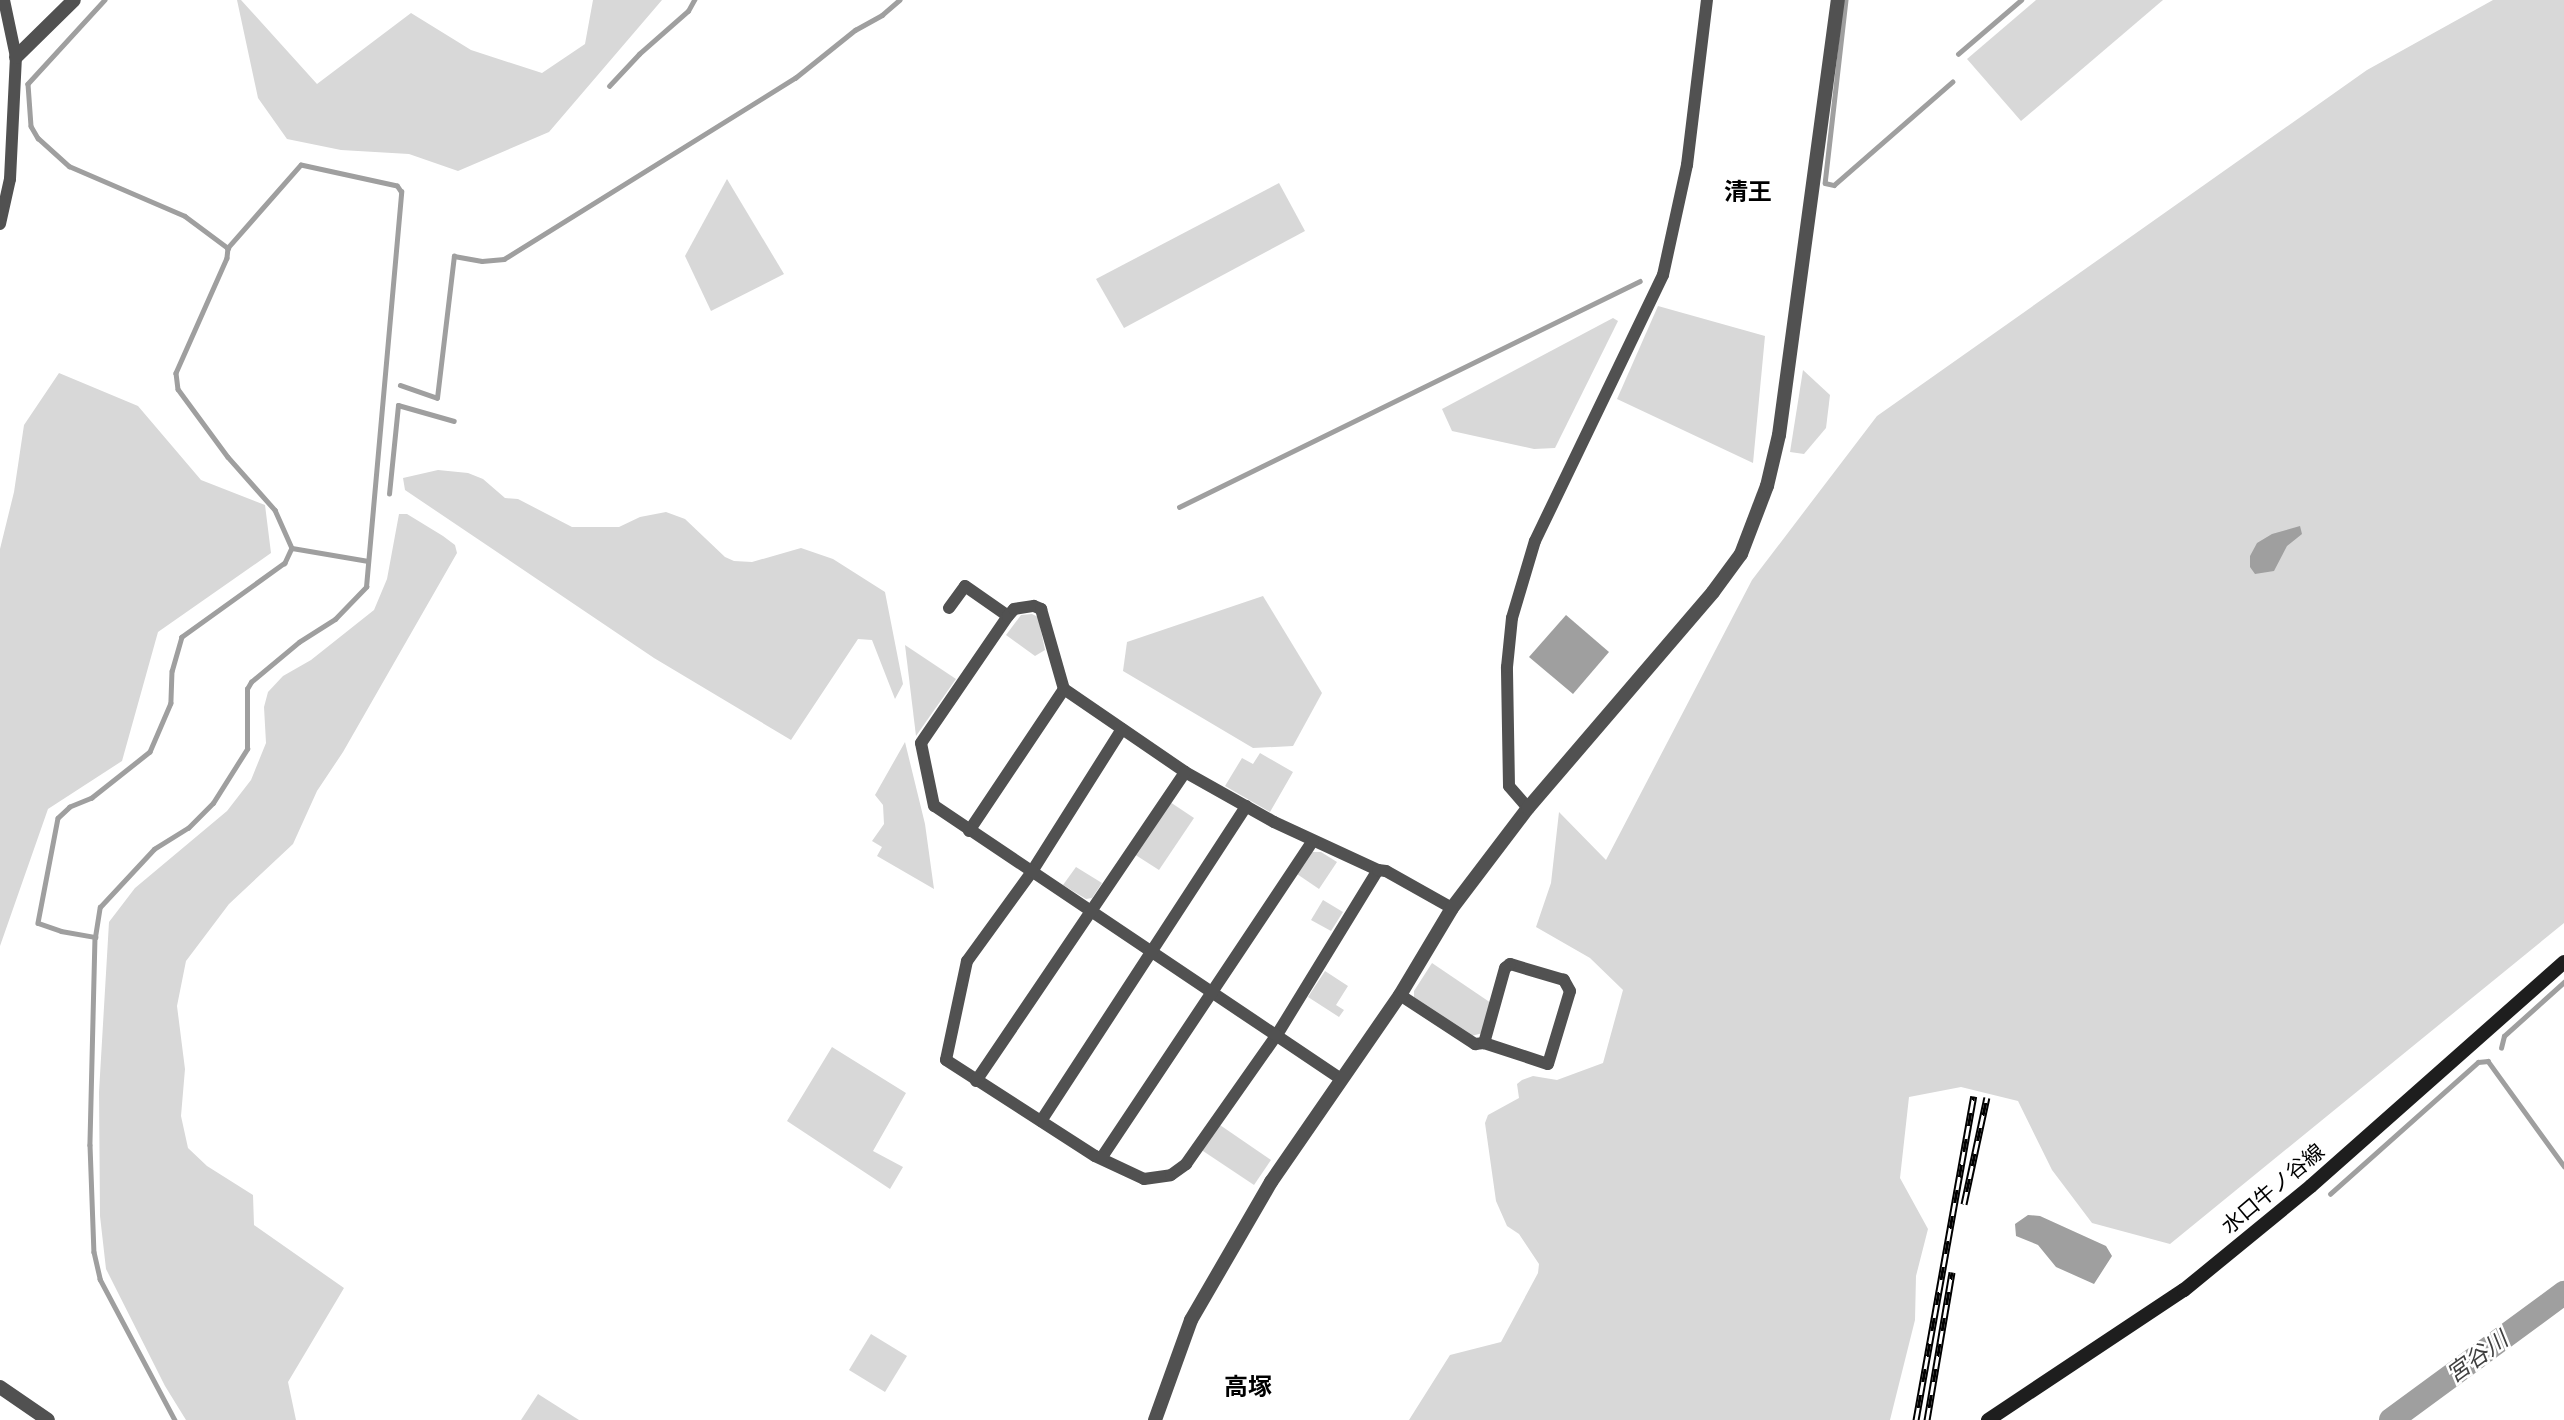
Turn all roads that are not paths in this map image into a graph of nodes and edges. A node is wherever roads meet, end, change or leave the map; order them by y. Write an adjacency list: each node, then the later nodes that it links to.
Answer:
1 (4, 0): 5 (street)
2 (74, 0): 5 (street)
3 (1707, 0): 13 (street)
4 (1838, 0): 13 (street)
5 (16, 57): 6 (street)
6 (0, 224)
7 (949, 608): 8 (street)
8 (1007, 616): 9 (street); 14 (street)
9 (1064, 690): 10 (street); 14 (street)
10 (1122, 729): 11 (street); 17 (street)
11 (1185, 772): 12 (street); 19 (street)
12 (1246, 806): 15 (street); 20 (street)
13 (1528, 808): 18 (street)
14 (969, 831): 17 (street)
15 (1312, 842): 16 (street); 22 (street)
16 (1378, 870): 18 (street); 24 (street)
17 (1031, 873): 19 (street); 27 (street)
18 (1452, 908): 23 (street)
19 (1091, 911): 20 (street); 27 (street)
20 (1152, 951): 22 (street); 28 (street)
21 (2564, 962): 33 (main road, 水口牛ノ谷線)
22 (1214, 992): 24 (street); 29 (street)
23 (1400, 995): 25 (street); 26 (street)
24 (1278, 1033): 26 (street); 29 (street)
25 (1484, 1043): 25 (street)
26 (1341, 1079): 32 (street)
27 (976, 1080): 28 (street)
28 (1041, 1121): 29 (street)
29 (1102, 1157)
30 (0, 1387): 31 (street)
31 (48, 1420)
32 (1155, 1420)
33 (1988, 1420)

